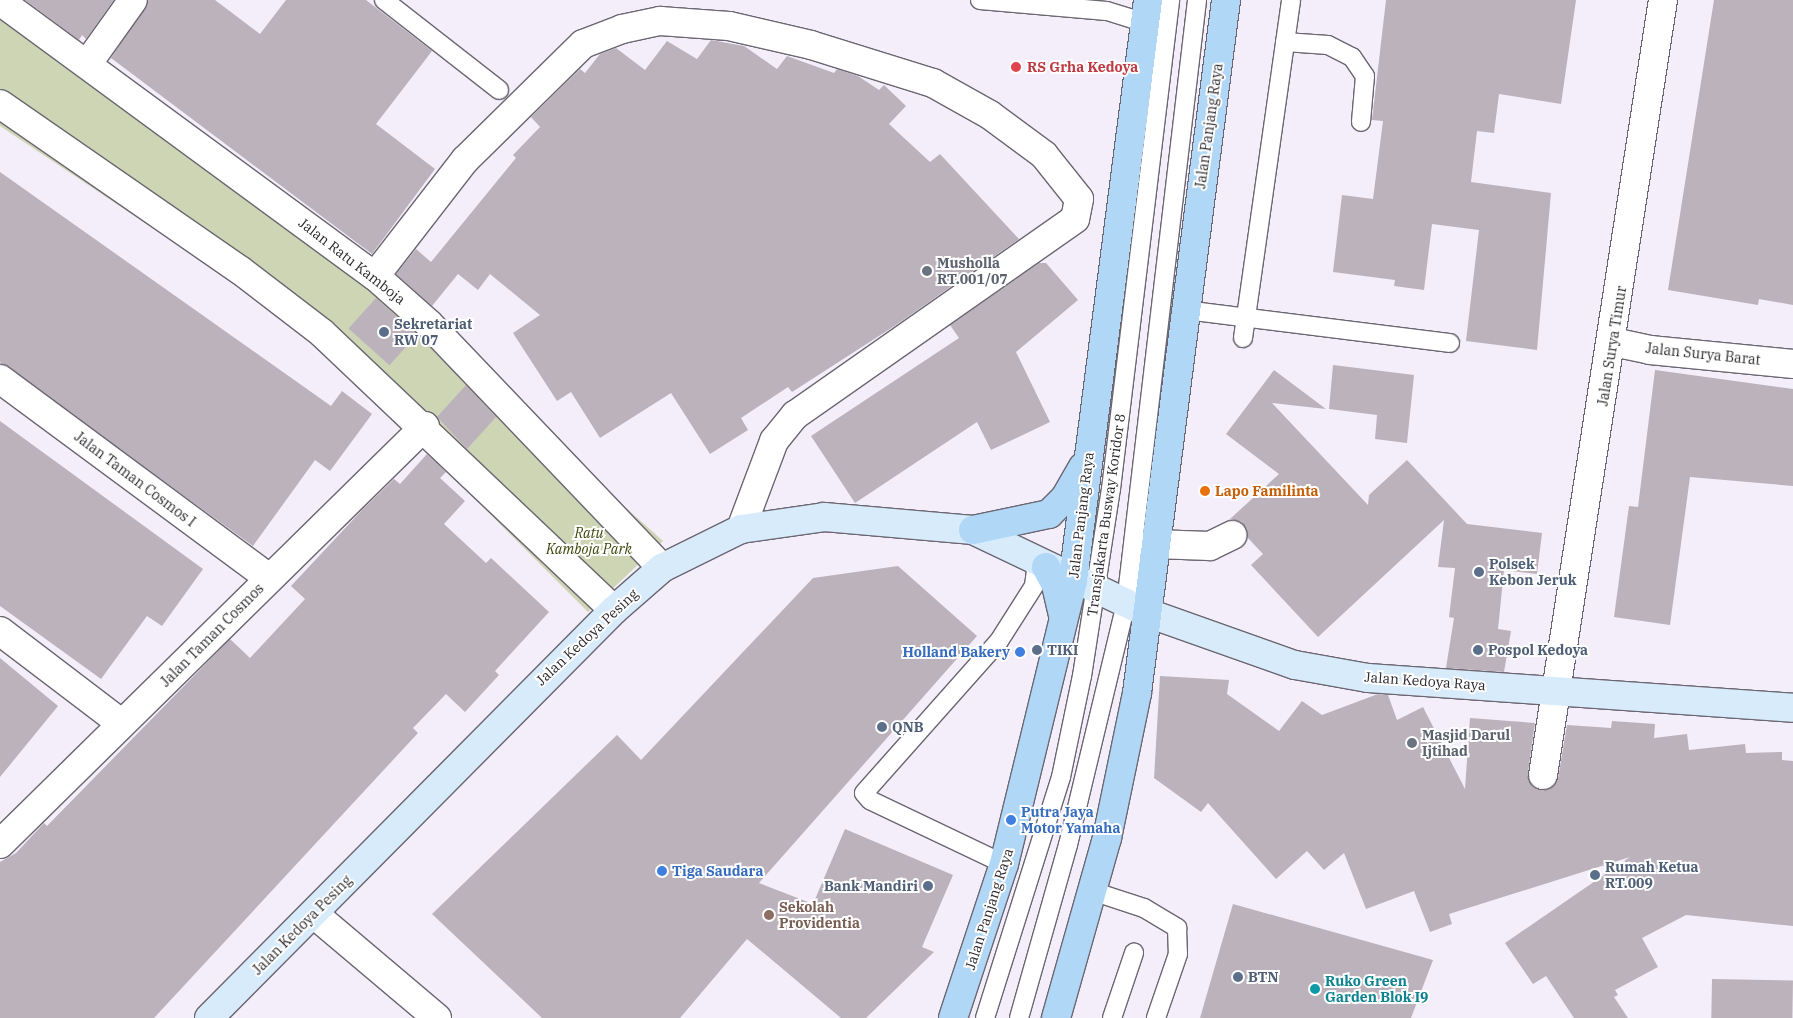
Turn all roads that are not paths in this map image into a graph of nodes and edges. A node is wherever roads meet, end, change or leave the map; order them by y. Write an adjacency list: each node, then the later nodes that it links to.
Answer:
1 (133, 0): 12 (street)
2 (384, 0): 13 (lane)
3 (980, 0): 10 (lane)
4 (1170, 0): 33 (lane, Transjakarta Busway Koridor 8)
5 (1197, 0): 34 (lane, Transjakarta Busway Koridor 8)
6 (1226, 0): 17 (main road, Jalan Panjang Raya)
7 (1291, 0): 11 (lane)
8 (1663, 0): 20 (street, Jalan Surya Timur)
9 (0, 1): 12 (street, Jalan Ratu Kamboja)
10 (1147, 11): 25 (main road, Jalan Panjang Raya)
11 (1285, 42): 15 (lane); 18 (lane)
12 (88, 63): 16 (street, Jalan Ratu Kamboja)
13 (499, 90)
14 (0, 104): 24 (street)
15 (1361, 122)
16 (375, 276): 26 (street); 31 (street, Jalan Ratu Kamboja)
17 (1184, 310): 18 (lane); 29 (main road, Jalan Panjang Raya)
18 (1248, 317): 19 (lane); 21 (lane)
19 (1243, 338)
20 (1613, 342): 22 (street, Jalan Surya Barat); 38 (street, Jalan Surya Timur)
21 (1450, 343)
22 (1793, 364)
23 (0, 379): 32 (street, Jalan Taman Cosmos I)
24 (424, 426): 32 (street, Jalan Taman Cosmos); 35 (street)
25 (1088, 459): 27 (main road); 33 (main road, Jalan Panjang Raya)
26 (741, 529): 27 (street, Jalan Kedoya Pesing); 31 (street, Jalan Kedoya Pesing)
27 (973, 530): 30 (street, Jalan Kedoya Pesing)
28 (1233, 535): 29 (street)
29 (1154, 544): 34 (main road, Jalan Panjang Raya)
30 (1042, 564): 33 (street, Jalan Kedoya Pesing); 36 (main road); 43 (lane)
31 (662, 568): 35 (street, Jalan Kedoya Pesing)
32 (270, 578): 40 (street, Jalan Taman Cosmos)
33 (1085, 585): 34 (street, Jalan Kedoya Raya); 36 (main road, Jalan Panjang Raya); 50 (lane, Transjakarta Busway Koridor 8)
34 (1136, 608): 38 (street, Jalan Kedoya Raya); 44 (main road, Jalan Panjang Raya); 51 (lane, Transjakarta Busway Koridor 8)
35 (614, 610): 45 (street, Jalan Kedoya Pesing)
36 (1064, 627): 43 (main road, Jalan Panjang Raya)
37 (0, 631): 40 (street)
38 (1554, 691): 39 (street, Jalan Kedoya Raya); 41 (street, Jalan Surya Timur)
39 (1793, 708)
40 (122, 724): 42 (street, Jalan Taman Cosmos)
41 (1543, 775)
42 (0, 844)
43 (1004, 864): 49 (main road, Jalan Panjang Raya)
44 (1092, 892): 52 (main road, Jalan Panjang Raya); 54 (lane)
45 (314, 914): 47 (street, Jalan Kedoya Pesing); 48 (street)
46 (1134, 953): 53 (lane)
47 (209, 1018)
48 (437, 1018)
49 (953, 1018)
50 (985, 1018)
51 (1019, 1018)
52 (1056, 1018)
53 (1112, 1018)
54 (1156, 1018)

